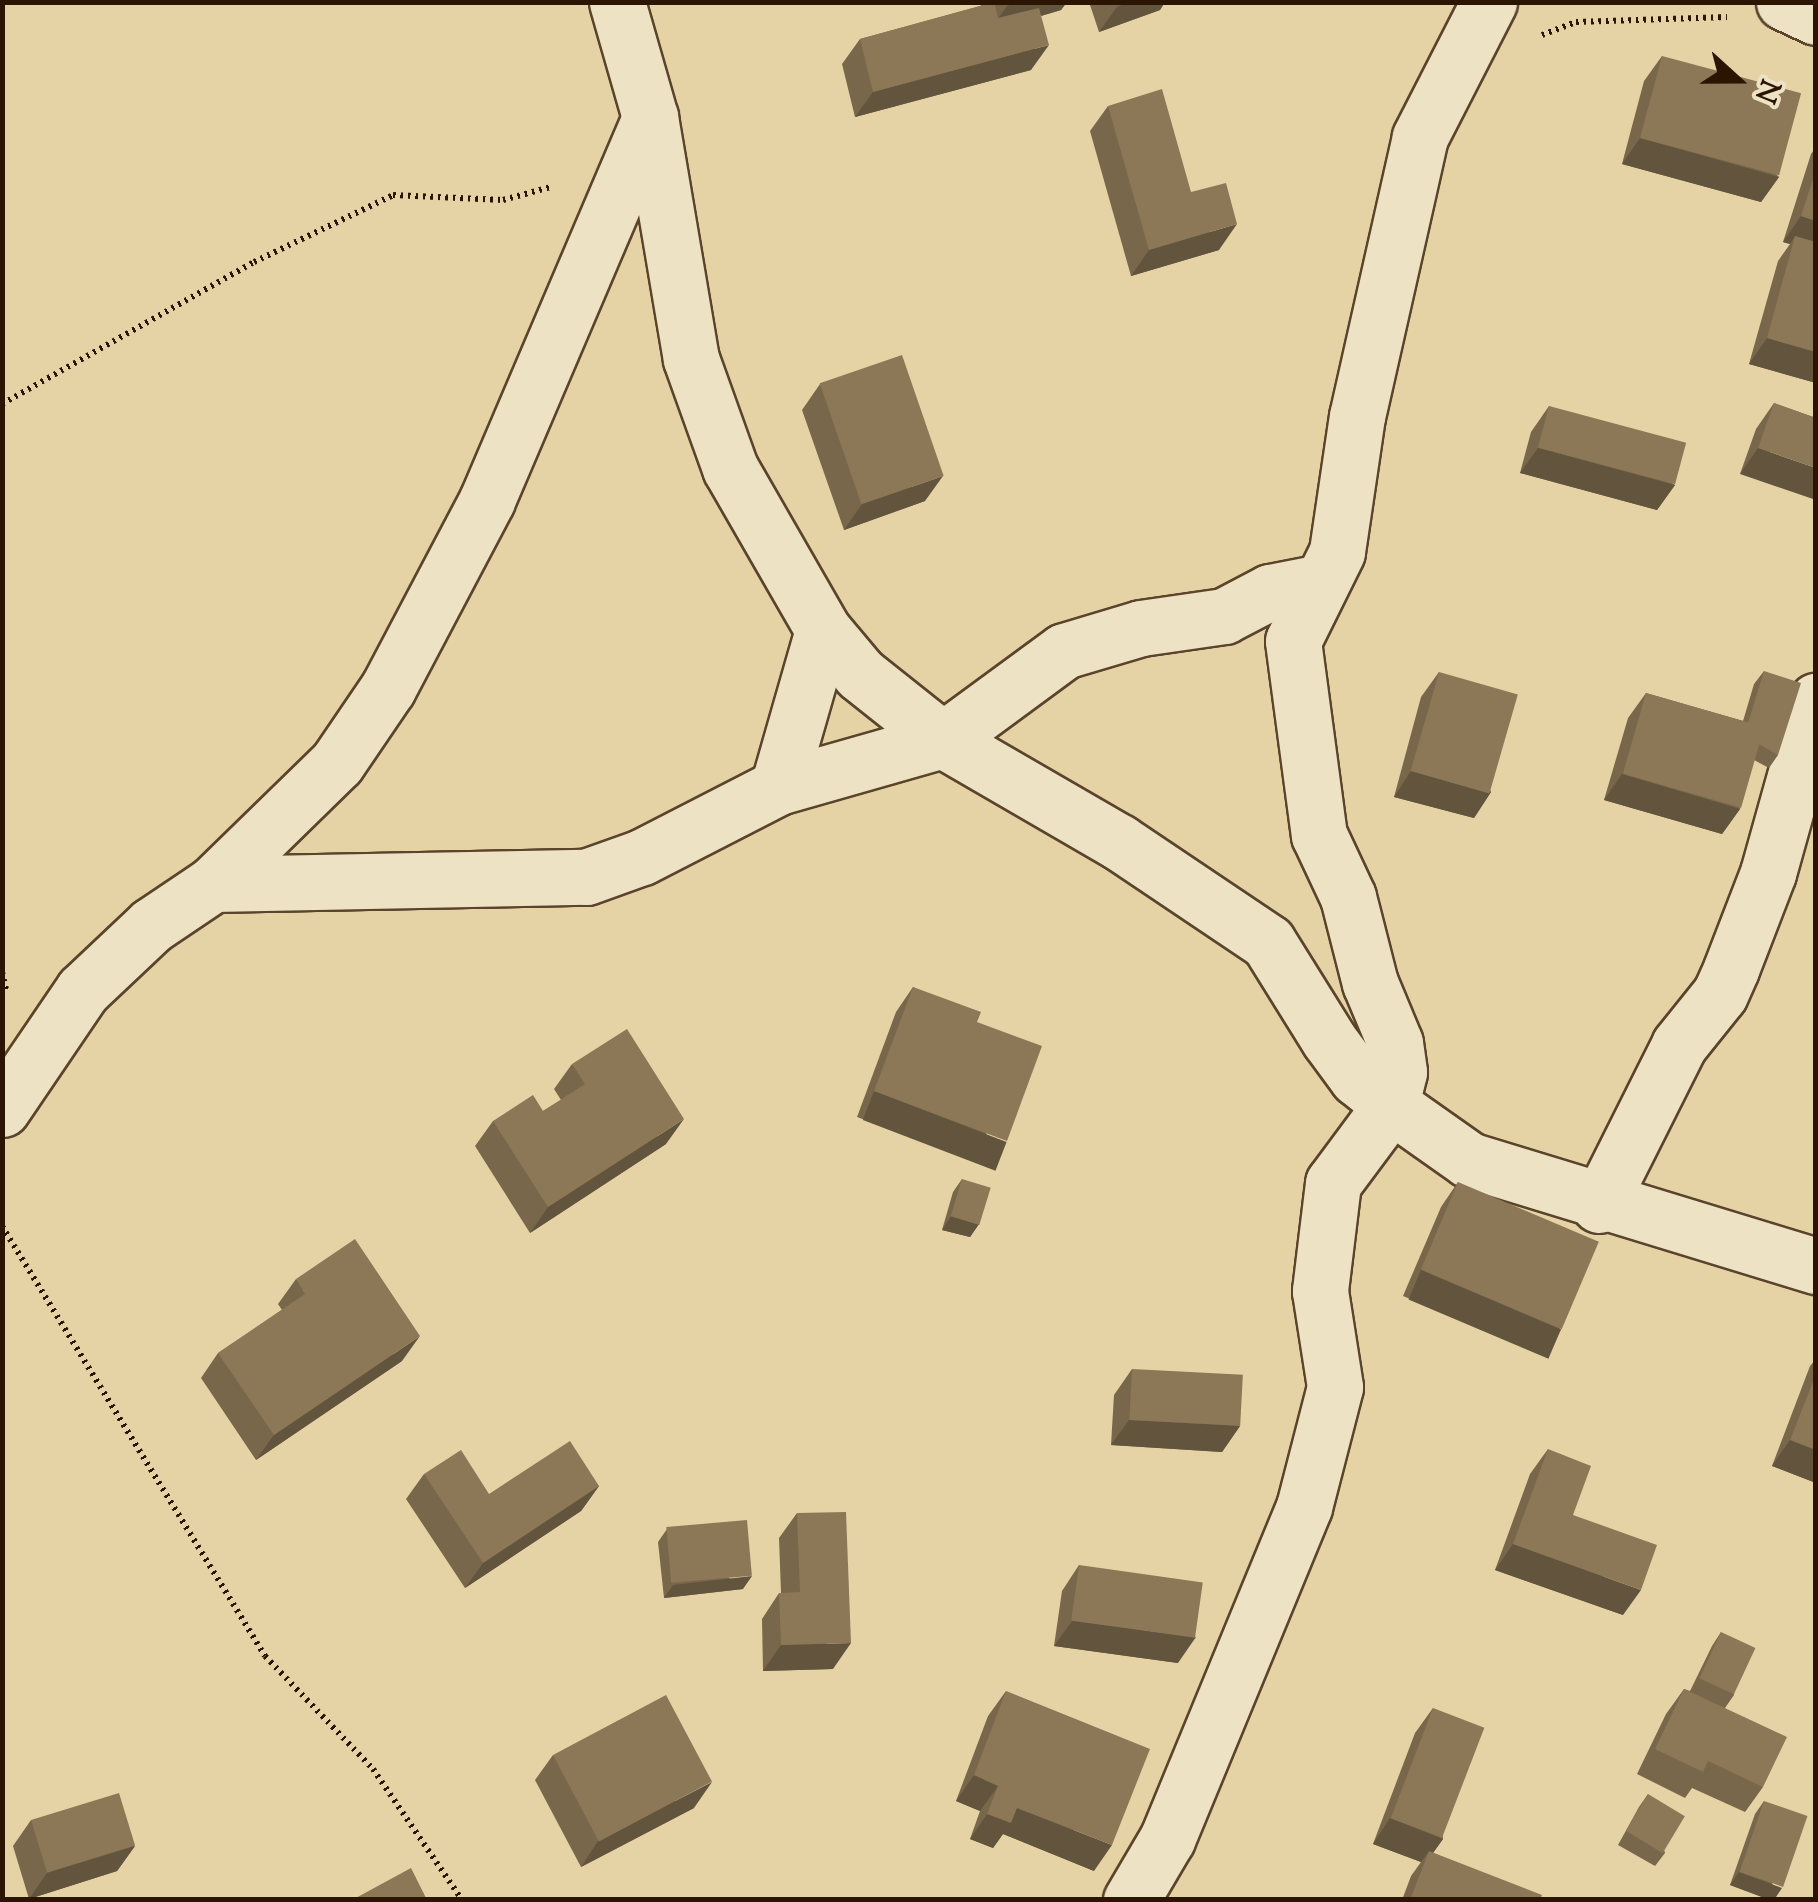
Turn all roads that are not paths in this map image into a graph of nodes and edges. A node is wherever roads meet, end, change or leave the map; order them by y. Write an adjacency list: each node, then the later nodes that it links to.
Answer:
1 (617, 2): 5 (street)
2 (1490, 2): 6 (street)
3 (1784, 2): 4 (street)
4 (1816, 17)
5 (642, 131): 7 (street); 11 (street)
6 (1316, 583): 9 (street); 12 (street)
7 (823, 630): 9 (street); 10 (street)
8 (1816, 702): 14 (street)
9 (943, 740): 10 (street); 12 (street)
10 (778, 787): 11 (street)
11 (213, 884): 13 (street)
12 (1391, 1105): 14 (street); 16 (street)
13 (2, 1109)
14 (1599, 1205): 15 (street)
15 (1816, 1266)
16 (1167, 1839): 17 (street); 18 (street)
17 (1130, 1900)
18 (1157, 1900)

